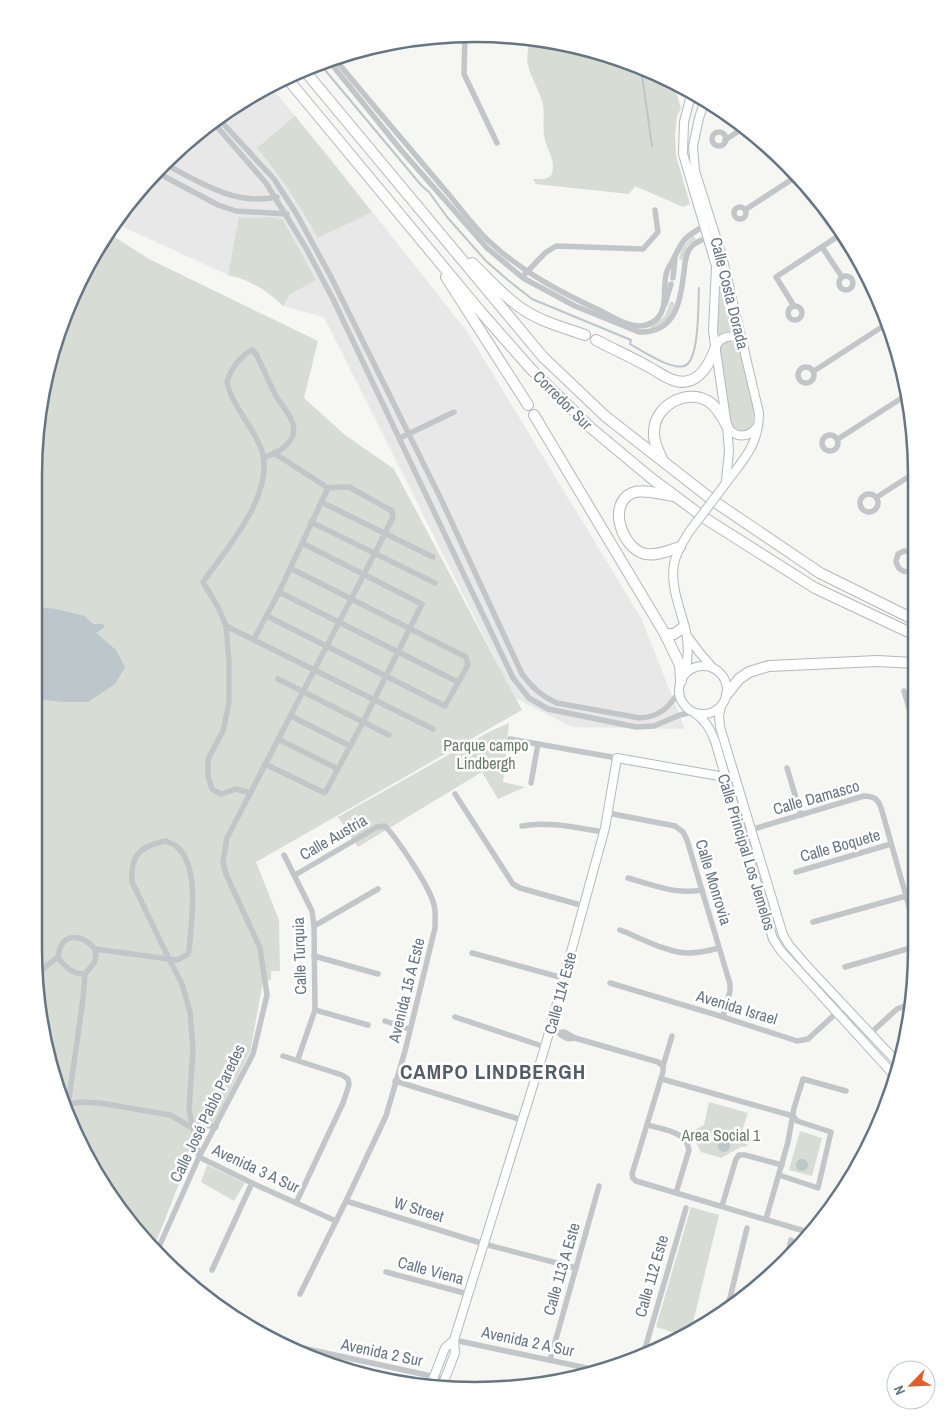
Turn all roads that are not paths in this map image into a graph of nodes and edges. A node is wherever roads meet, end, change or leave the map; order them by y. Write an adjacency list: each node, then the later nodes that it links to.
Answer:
1 (465, 42): 12 (street)
2 (339, 64): 29 (street)
3 (333, 66): 29 (street)
4 (309, 76): 23 (highway, Corredor Sur)
5 (292, 84): 22 (highway, Corredor Sur)
6 (690, 100): 24 (main road, Calle Costa Dorada)
7 (702, 107): 36 (main road, Calle Costa Dorada)
8 (223, 124): 16 (street)
9 (218, 128): 17 (street)
10 (739, 132): 11 (street)
11 (725, 140)
12 (497, 144)
13 (171, 167): 17 (street)
14 (163, 176): 21 (street)
15 (792, 180): 19 (street)
16 (285, 195): 17 (street); 20 (street)
17 (276, 198): 21 (street)
18 (654, 210): 29 (street)
19 (745, 210)
20 (296, 213): 21 (street); 45 (street)
21 (286, 214): 46 (street)
22 (409, 223): 40 (highway); 54 (highway, Corredor Sur)
23 (433, 224): 34 (highway); 50 (highway, Corredor Sur)
24 (704, 226): 26 (main road, Calle Costa Dorada); 28 (street)
25 (837, 237): 27 (street)
26 (708, 238): 29 (street); 37 (main road, Calle Costa Dorada)
27 (822, 247): 30 (street); 31 (street)
28 (675, 257): 32 (street); 32 (street)
29 (524, 275): 32 (street)
30 (842, 277)
31 (794, 306)
32 (664, 308)
33 (882, 327): 38 (street)
34 (585, 335)
35 (596, 340): 37 (highway)
36 (743, 342): 37 (main road); 43 (main road, Calle Costa Dorada)
37 (714, 349): 44 (main road, Calle Costa Dorada)
38 (814, 371)
39 (901, 398): 47 (street)
40 (528, 405)
41 (454, 412): 45 (street)
42 (534, 415): 79 (highway)
43 (758, 423): 44 (main road); 52 (main road, Calle Costa Dorada)
44 (727, 426): 50 (highway); 52 (main road, Calle Costa Dorada)
45 (408, 434): 46 (street); 57 (street)
46 (400, 438): 58 (street)
47 (838, 439)
48 (274, 453): 49 (street); 49 (street); 53 (street)
49 (264, 457): 75 (street)
50 (664, 464): 73 (highway, Corredor Sur)
51 (908, 477): 55 (street)
52 (725, 484): 62 (main road, bridge)
53 (328, 488): 56 (street); 60 (street)
54 (676, 497): 62 (highway); 78 (highway, Corredor Sur)
55 (876, 497)
56 (321, 502): 59 (street); 60 (street)
57 (443, 503): 58 (street); 89 (street)
58 (433, 508): 96 (street)
59 (311, 522): 61 (street); 64 (street)
60 (385, 533): 64 (street); 65 (street)
61 (302, 543): 66 (street); 68 (street)
62 (680, 547): 77 (main road)
63 (908, 552): 67 (street)
64 (375, 553): 68 (street); 69 (street)
65 (433, 557)
66 (290, 568): 70 (street); 71 (street)
67 (908, 571)
68 (363, 574): 71 (street); 76 (street)
69 (436, 583)
70 (279, 592): 72 (street); 74 (street)
71 (351, 599): 74 (street); 76 (street)
72 (267, 616): 80 (street); 81 (street)
73 (908, 617)
74 (338, 622): 81 (street); 82 (street)
75 (226, 626): 80 (street); 112 (street)
76 (410, 628): 82 (street); 88 (street)
77 (685, 630): 79 (highway); 85 (main road); 89 (main road)
78 (908, 632)
79 (665, 634): 89 (highway)
80 (254, 639): 84 (street)
81 (326, 646): 84 (street); 86 (street)
82 (398, 652): 86 (street); 88 (street)
83 (908, 662): 92 (highway)
84 (315, 669): 91 (street); 93 (street)
85 (715, 669): 89 (main road); 92 (main road)
86 (386, 676): 88 (street); 93 (street)
87 (278, 679): 91 (street)
88 (458, 682)
89 (681, 682): 96 (main road)
90 (904, 691): 94 (street)
91 (302, 692): 97 (street); 98 (street)
92 (727, 694): 95 (main road)
93 (374, 700): 98 (street); 99 (street)
94 (908, 705)
95 (721, 706): 96 (main road); 105 (main road, Calle Principal Los Jemelos)
96 (693, 712): 110 (main road, Calle Principal Los Jemelos)
97 (291, 716): 101 (street); 104 (street)
98 (363, 722): 100 (street); 104 (street)
99 (432, 729)
100 (389, 735)
101 (278, 739): 107 (street); 109 (street)
102 (510, 739): 103 (street)
103 (538, 744): 106 (street); 111 (street)
104 (350, 746): 109 (street)
105 (728, 756): 110 (main road); 114 (main road, Calle Principal Los Jemelos)
106 (617, 758): 110 (main road); 116 (main road, Calle 114 Este)
107 (265, 764): 109 (street); 112 (street)
108 (787, 768): 117 (street)
109 (338, 769)
110 (725, 777): 115 (main road, Calle Principal Los Jemelos)
111 (530, 783)
112 (250, 793): 178 (street, Calle José Pablo Paredes)
113 (455, 794): 133 (street)
114 (740, 795): 115 (main road); 121 (main road, Calle Principal Los Jemelos)
115 (731, 796): 118 (main road, Calle Principal Los Jemelos)
116 (608, 813): 122 (main road, Calle 114 Este); 130 (street, Calle Monrovia)
117 (801, 815): 121 (street, Calle Damasco); 124 (street, Calle Damasco)
118 (738, 823): 121 (main road); 123 (main road, Calle Principal Los Jemelos)
119 (385, 826): 127 (street, Calle Austria); 158 (street, Avenida 15 A Este)
120 (522, 826): 122 (street)
121 (750, 830): 123 (main road); 150 (main road, Calle Principal Los Jemelos)
122 (604, 832): 133 (main road, Calle 114 Este)
123 (744, 843): 153 (main road, Calle Principal Los Jemelos)
124 (892, 844): 126 (street, Calle Boquete); 131 (street)
125 (284, 855): 127 (street, Calle Turquia)
126 (796, 872)
127 (295, 875): 135 (street, Calle Turquia)
128 (628, 878): 130 (street)
129 (378, 889): 135 (street)
130 (702, 890): 137 (street, Calle Monrovia)
131 (906, 896): 132 (street); 134 (street)
132 (908, 903)
133 (584, 906): 148 (main road, Calle 114 Este)
134 (813, 922)
135 (314, 926): 142 (street, Calle Turquia)
136 (620, 930): 137 (street)
137 (719, 948): 155 (street, Calle Monrovia)
138 (95, 949): 141 (street); 143 (street); 146 (street)
139 (908, 950): 144 (street)
140 (472, 953): 148 (street)
141 (58, 956): 145 (street); 146 (street)
142 (314, 956): 147 (street); 152 (street, Calle Turquia)
143 (169, 959): 143 (street, Avenida 3 A Sur); 177 (street, Avenida 3 A Sur)
144 (845, 967)
145 (43, 970)
146 (85, 974): 172 (street)
147 (378, 974)
148 (563, 978): 159 (main road, Calle 114 Este)
149 (610, 983): 155 (street, Avenida Israel)
150 (844, 1006): 153 (street, Avenida Israel); 160 (main road, Calle Principal Los Jemelos)
151 (905, 1006): 160 (street)
152 (315, 1010): 157 (street); 166 (street, Calle Turquia)
153 (837, 1014): 155 (street, Avenida Israel); 162 (main road, Calle Principal Los Jemelos)
154 (455, 1017): 163 (street)
155 (723, 1017)
156 (385, 1021): 158 (street)
157 (368, 1025)
158 (410, 1029): 170 (street, Avenida 15 A Este)
159 (550, 1030): 163 (main road, Calle 114 Este); 167 (street)
160 (870, 1034): 162 (street); 165 (main road, Calle Principal Los Jemelos)
161 (672, 1036): 167 (street)
162 (862, 1041): 168 (main road, Calle Principal Los Jemelos)
163 (545, 1047): 175 (main road, Calle 114 Este)
164 (283, 1056): 166 (street)
165 (895, 1059)
166 (298, 1060): 186 (street)
167 (663, 1066): 169 (street)
168 (891, 1072)
169 (662, 1078): 174 (street); 176 (street)
170 (395, 1081): 175 (street); 185 (street, Avenida 15 A Este)
171 (846, 1091): 174 (street)
172 (69, 1099)
173 (71, 1104): 177 (street)
174 (793, 1116): 180 (street); 181 (street)
175 (522, 1120): 194 (main road, Calle 114 Este)
176 (648, 1125): 184 (street); 184 (street)
177 (191, 1127): 178 (street); 179 (street, Avenida 3 A Sur)
178 (216, 1127): 179 (street, Calle José Pablo Paredes)
179 (199, 1156): 182 (street, Avenida 3 A Sur); 195 (street, Calle José Pablo Paredes)
180 (782, 1165): 181 (street); 187 (street)
181 (778, 1175): 189 (street)
182 (252, 1183): 186 (street, Avenida 3 A Sur); 198 (street)
183 (599, 1186): 197 (street, Calle 113 A Este)
184 (676, 1193): 187 (street)
185 (346, 1201): 190 (street, Avenida 15 A Este); 194 (street, W Street)
186 (296, 1203): 190 (street, Avenida 3 A Sur)
187 (722, 1206): 189 (street)
188 (686, 1208): 204 (street, Calle 112 Este)
189 (766, 1219): 192 (street)
190 (336, 1221): 200 (street, Avenida 15 A Este)
191 (747, 1228): 202 (street)
192 (804, 1231)
193 (792, 1240): 196 (street)
194 (484, 1244): 197 (street, W Street); 201 (main road, Calle 114 Este)
195 (160, 1246)
196 (790, 1247)
197 (576, 1268): 206 (street, Calle 113 A Este)
198 (212, 1270)
199 (386, 1272): 201 (street, Calle Viena)
200 (300, 1294)
201 (468, 1294): 203 (main road, Calle 114 Este)
202 (729, 1300)
203 (454, 1340): 206 (street, Avenida 2 A Sur); 208 (main road, Calle 114 Este); 209 (main road, Calle 114 Este)
204 (645, 1348)
205 (309, 1349): 208 (street, Avenida 2 Sur)
206 (550, 1360): 207 (street, Avenida 2 A Sur)
207 (587, 1368)
208 (434, 1377): 209 (street, Avenida 2 Sur); 210 (main road, Calle 114 Este)
209 (445, 1379)
210 (432, 1380)

